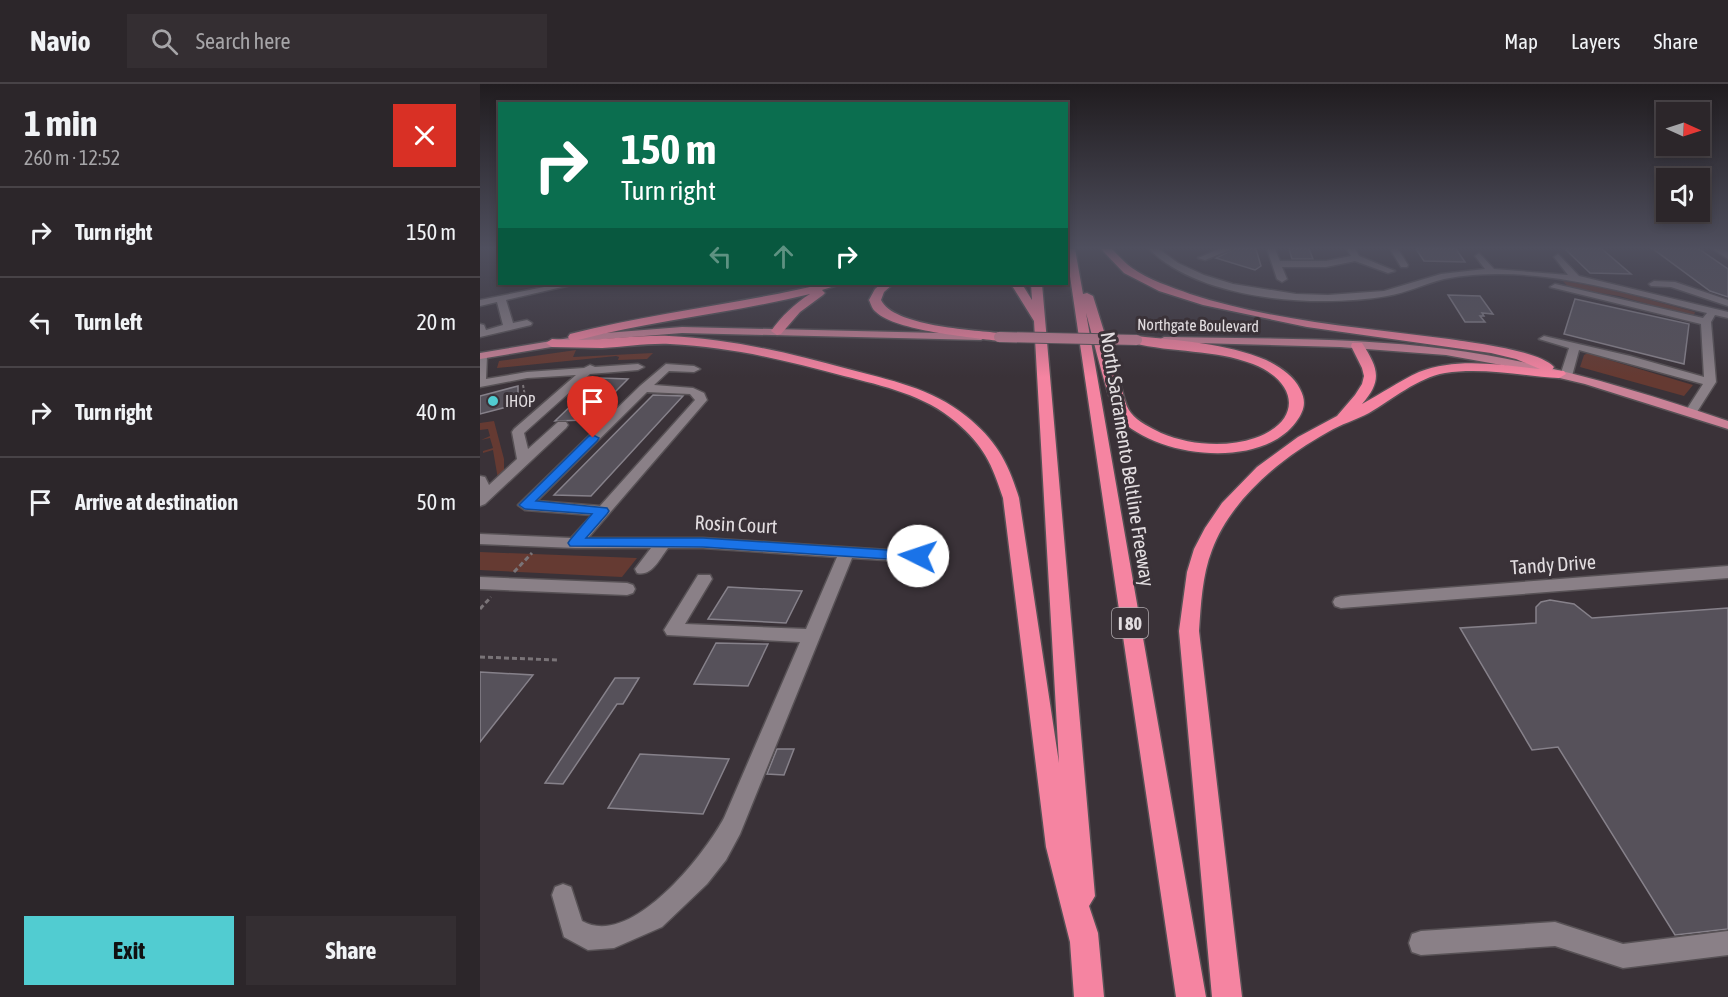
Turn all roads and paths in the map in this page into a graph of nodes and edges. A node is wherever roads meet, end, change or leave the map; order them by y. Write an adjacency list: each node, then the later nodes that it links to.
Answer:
1 (541, 292): 18 (street)
2 (801, 292): 34 (highway)
3 (823, 292): 29 (highway)
4 (879, 292): 31 (highway)
5 (1022, 292): 26 (highway)
6 (1038, 292): 26 (highway)
7 (1078, 292): 71 (highway, North Sacramento Beltline Freeway / I 80)
8 (1084, 292): 33 (highway)
9 (1169, 292): 41 (highway)
10 (1269, 292): 11 (street)
11 (1395, 292)
12 (1554, 292): 17 (street)
13 (1575, 292): 25 (street)
14 (1634, 292): 21 (street)
15 (1687, 292): 21 (street)
16 (1699, 292): 20 (street)
17 (1554, 298)
18 (501, 302): 19 (street); 22 (street); 28 (street)
19 (480, 303)
20 (1728, 303)
21 (1686, 304): 23 (street)
22 (480, 311)
23 (1713, 312): 24 (street); 25 (street)
24 (1728, 315)
25 (1706, 321): 42 (street)
26 (1040, 322): 67 (highway)
27 (527, 323): 28 (street)
28 (509, 327): 30 (street)
29 (777, 331): 31 (main road, Northgate Boulevard); 34 (main road, Northgate Boulevard)
30 (481, 332)
31 (999, 337): 33 (main road, Northgate Boulevard, bridge)
32 (1544, 339): 36 (street)
33 (1137, 340): 35 (main road, Northgate Boulevard)
34 (552, 343): 37 (main road, Northgate Boulevard); 67 (highway)
35 (1357, 346): 41 (main road, Northgate Boulevard); 45 (highway)
36 (1575, 346): 41 (street); 42 (street)
37 (481, 356): 39 (street)
38 (638, 367): 39 (street)
39 (590, 368): 48 (street)
40 (694, 369): 43 (street)
41 (1562, 375): 44 (main road, Northgate Boulevard); 45 (highway)
42 (1710, 382): 44 (street)
43 (644, 388): 51 (street); 51 (street)
44 (1690, 412): 47 (main road, Northgate Boulevard)
45 (1341, 420): 72 (highway)
46 (562, 425): 48 (street)
47 (1728, 425)
48 (524, 459): 50 (street)
49 (480, 480): 50 (street)
50 (482, 497)
51 (603, 511): 53 (street)
52 (480, 539): 53 (street, Rosin Court)
53 (574, 543): 54 (street, Rosin Court)
54 (664, 543): 55 (street, Rosin Court); 57 (street)
55 (847, 552): 56 (street, Rosin Court); 63 (street)
56 (918, 556)
57 (644, 569)
58 (1728, 572): 62 (street, Tandy Drive)
59 (704, 579): 63 (street)
60 (480, 583): 61 (street)
61 (627, 590)
62 (1341, 602)
63 (812, 636): 66 (street)
64 (480, 657): 65 (path)
65 (557, 660)
66 (563, 895)
67 (1085, 943): 70 (highway)
68 (1421, 943): 69 (street)
69 (1728, 943)
70 (1089, 997)
71 (1191, 997)
72 (1227, 997)

